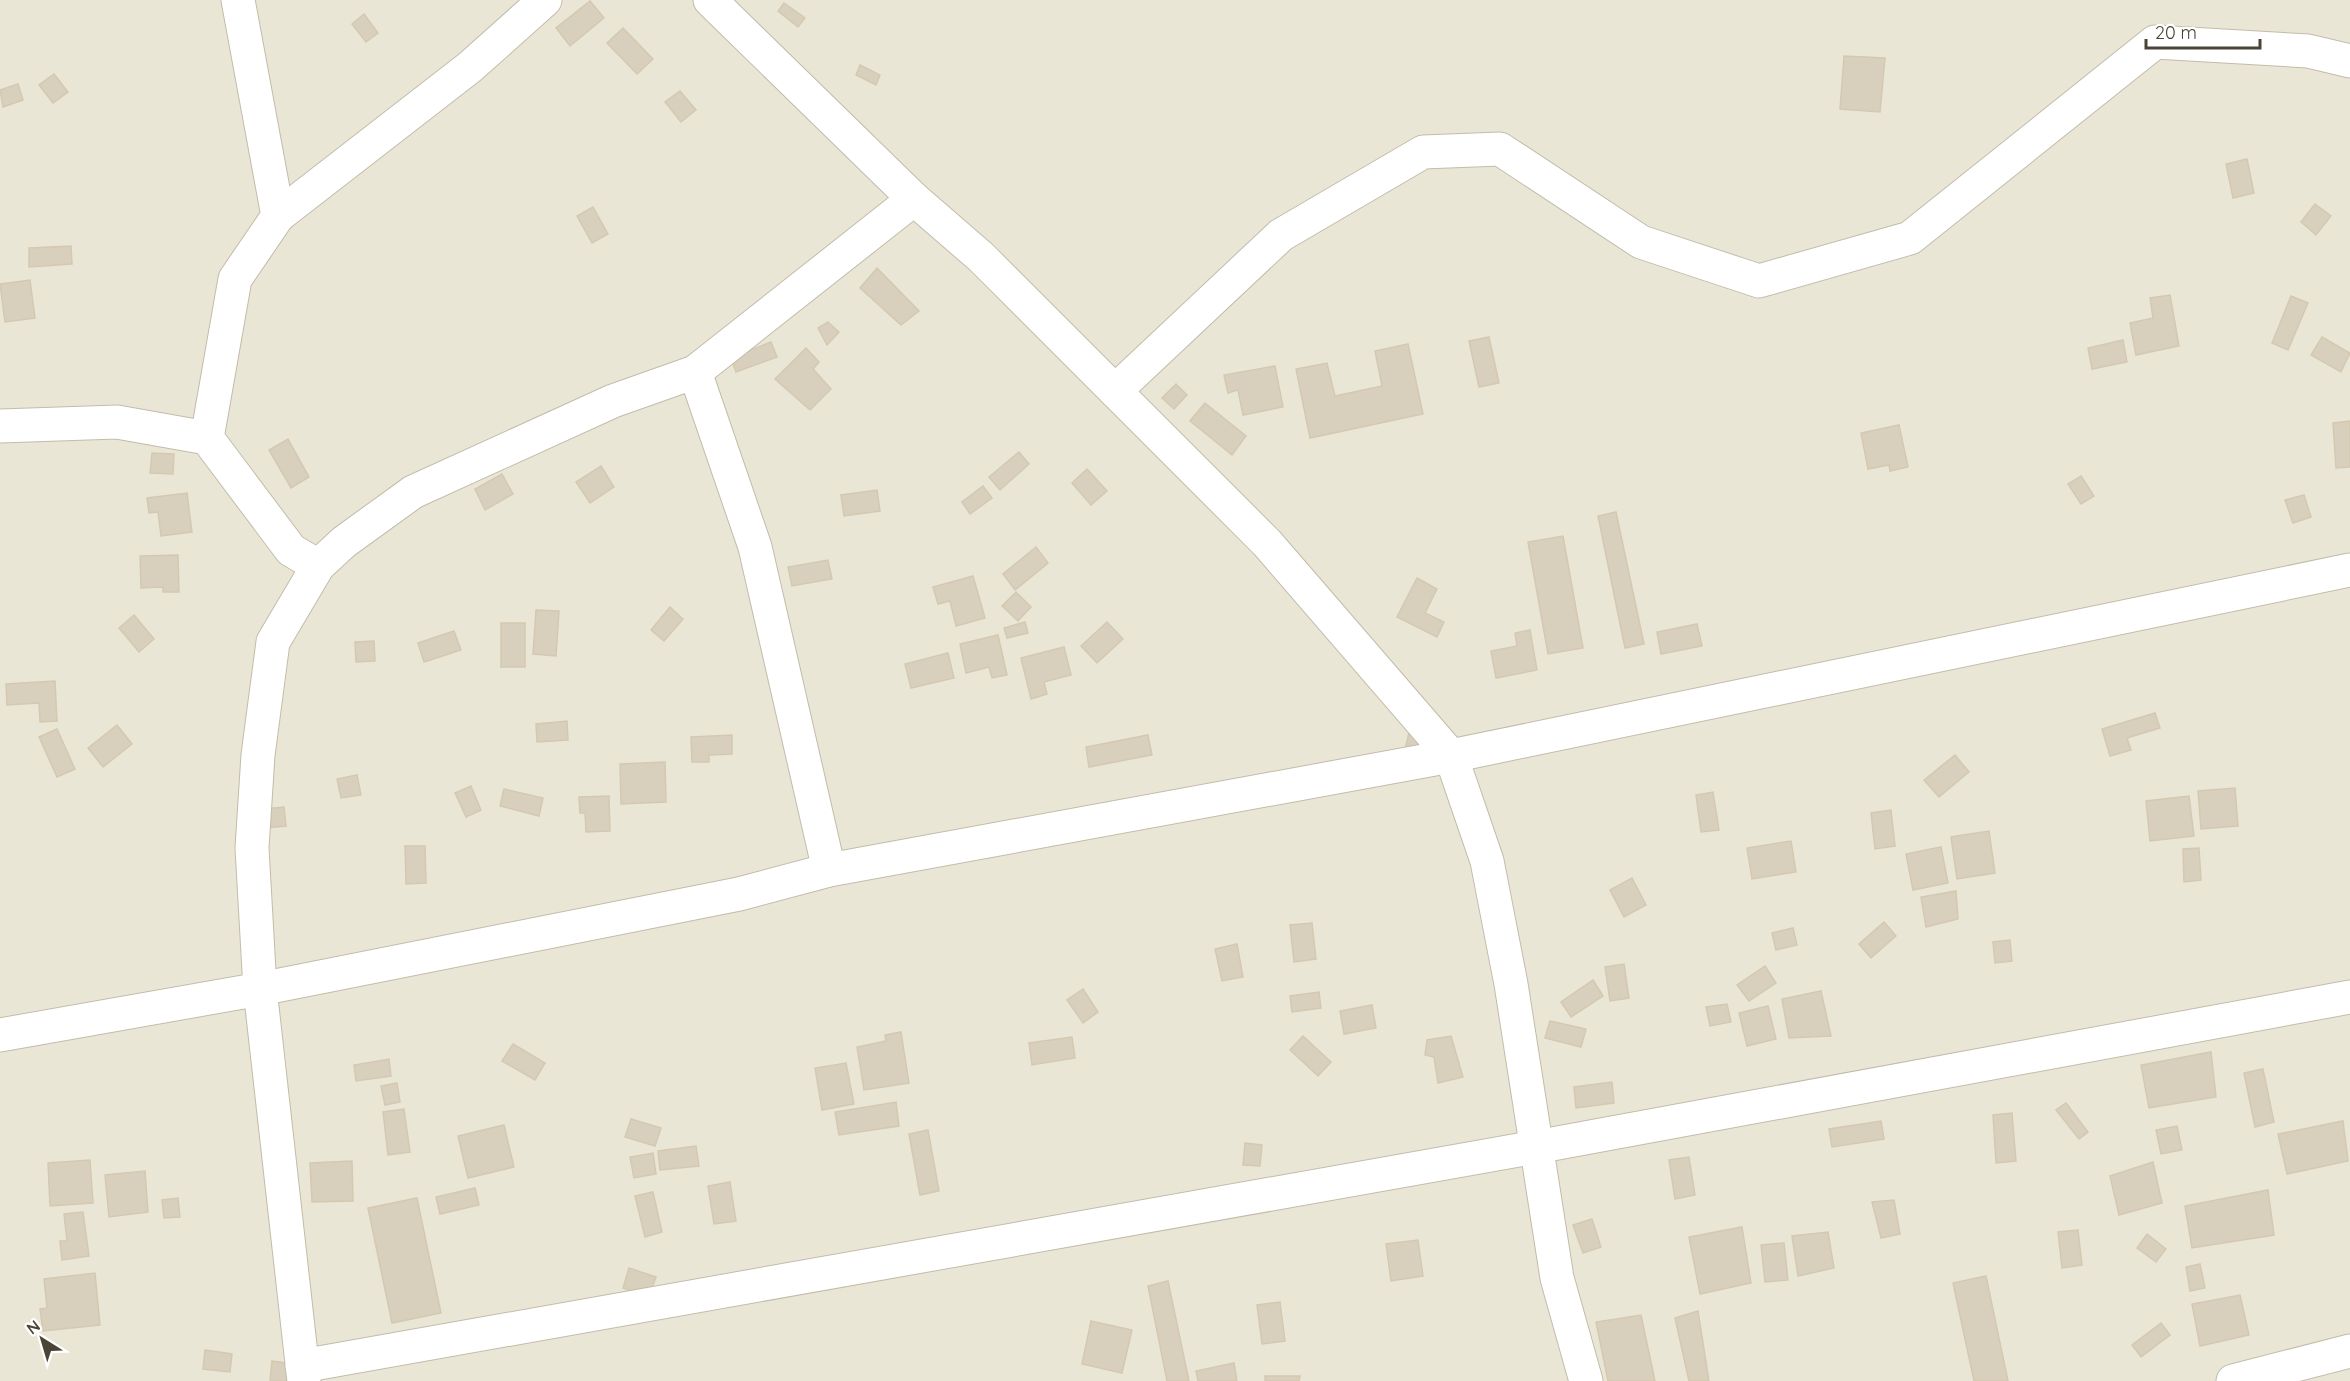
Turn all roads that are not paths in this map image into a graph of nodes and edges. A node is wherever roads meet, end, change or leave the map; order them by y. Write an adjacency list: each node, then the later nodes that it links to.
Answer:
1 (238, 0): 6 (street)
2 (545, 0): 6 (street)
3 (710, 0): 5 (street)
4 (2350, 61): 8 (street)
5 (914, 199): 7 (street); 8 (street)
6 (278, 216): 10 (street)
7 (695, 372): 11 (street); 14 (street)
8 (1115, 390): 13 (street)
9 (0, 426): 10 (street)
10 (207, 438): 11 (street)
11 (318, 566): 15 (street)
12 (2350, 570): 13 (street)
13 (1451, 756): 14 (street); 18 (street)
14 (829, 870): 15 (street)
15 (260, 989): 17 (street); 20 (street)
16 (2350, 997): 18 (street)
17 (0, 1035)
18 (1536, 1146): 20 (street); 21 (street)
19 (2350, 1351): 22 (street)
20 (303, 1374)
21 (1586, 1381)
22 (2233, 1381)

